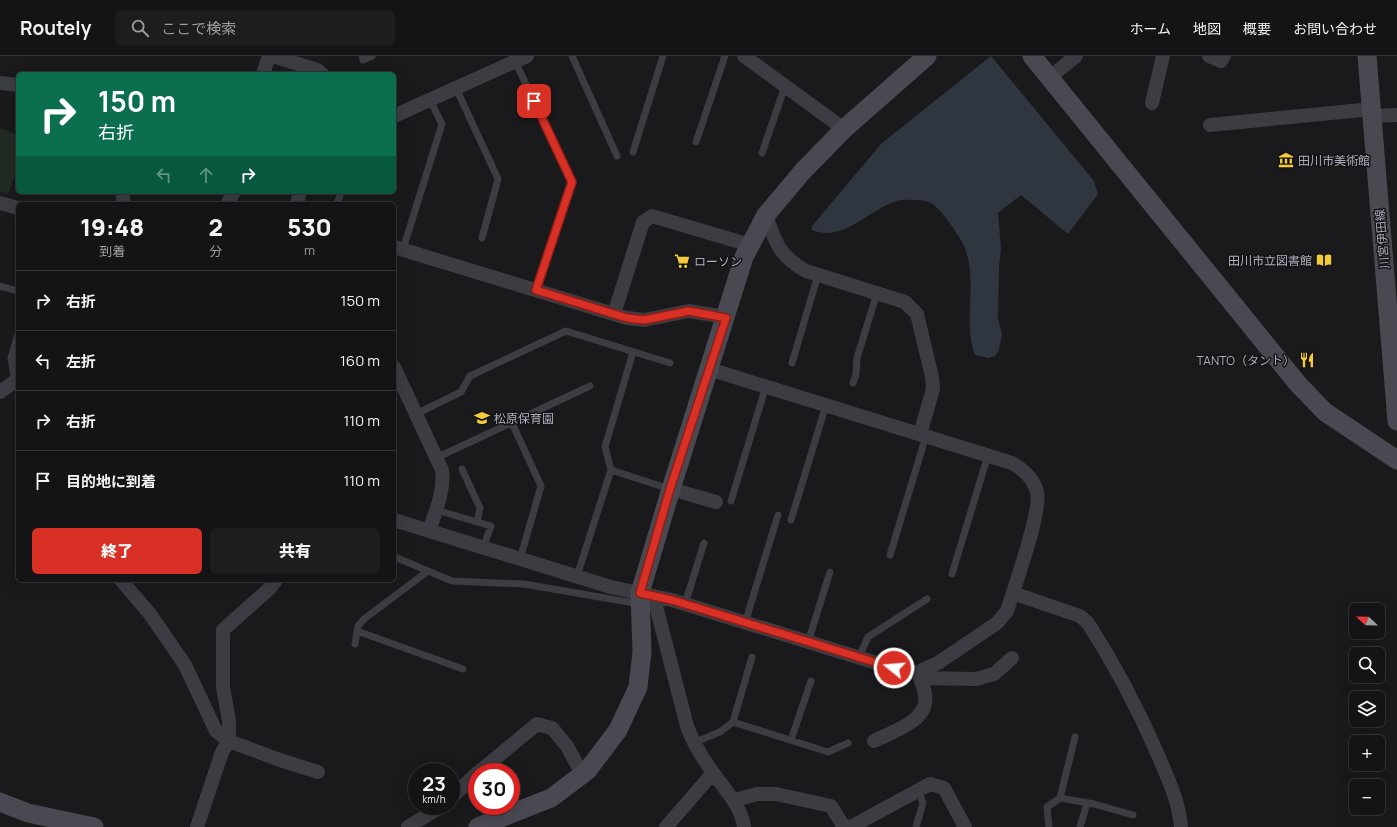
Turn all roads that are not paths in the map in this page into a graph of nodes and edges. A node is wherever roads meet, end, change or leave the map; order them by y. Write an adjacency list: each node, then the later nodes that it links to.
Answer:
1 (269, 56): 18 (street)
2 (273, 56): 17 (street)
3 (362, 56): 4 (lane)
4 (372, 56)
5 (572, 56): 35 (lane)
6 (663, 56): 33 (lane)
7 (725, 56): 32 (lane)
8 (744, 56): 23 (street)
9 (927, 56): 31 (street)
10 (1032, 56): 20 (street)
11 (1076, 56): 20 (street)
12 (1163, 56): 26 (street)
13 (1209, 56): 14 (street)
14 (1224, 56)
15 (1368, 56): 27 (street, 川宮伊田線)
16 (521, 59): 24 (street); 45 (lane)
17 (296, 60): 19 (street)
18 (264, 72)
19 (318, 72)
20 (1049, 78): 67 (street)
21 (0, 83): 22 (street)
22 (16, 85)
23 (786, 85): 31 (street); 34 (lane)
24 (456, 88): 25 (street); 39 (lane)
25 (430, 100): 28 (street); 41 (lane)
26 (1152, 103)
27 (1372, 113): 29 (street); 30 (street); 61 (street, 川宮伊田線)
28 (396, 115)
29 (1397, 115)
30 (1210, 125)
31 (844, 129): 38 (street)
32 (696, 142)
33 (633, 152)
34 (762, 153)
35 (617, 156)
36 (0, 203): 37 (street)
37 (16, 207)
38 (766, 215): 40 (street); 42 (street)
39 (482, 238)
40 (750, 245): 47 (street); 48 (street)
41 (399, 248): 45 (street)
42 (818, 275): 46 (street); 52 (lane)
43 (0, 286): 44 (lane)
44 (16, 290)
45 (536, 290): 47 (street)
46 (877, 293): 56 (lane); 64 (street)
47 (614, 314): 48 (street)
48 (726, 318): 53 (street)
49 (16, 341): 55 (lane)
50 (633, 352): 51 (lane); 62 (lane); 69 (lane)
51 (670, 363)
52 (792, 363)
53 (709, 368): 58 (street); 70 (street)
54 (396, 371): 62 (street)
55 (16, 380): 59 (street)
56 (853, 383)
57 (590, 386): 63 (lane)
58 (766, 386): 60 (street); 71 (lane)
59 (0, 392)
60 (826, 405): 64 (street); 75 (lane)
61 (1397, 413)
62 (416, 414): 66 (street)
63 (512, 423): 66 (lane); 83 (lane)
64 (923, 435): 65 (street); 81 (lane)
65 (988, 455): 86 (lane); 90 (street)
66 (436, 458): 73 (street)
67 (1397, 460)
68 (462, 469): 77 (lane)
69 (611, 470): 70 (lane); 87 (lane)
70 (670, 489): 72 (street); 91 (street)
71 (731, 501)
72 (716, 502)
73 (436, 510): 77 (lane); 78 (street)
74 (778, 515): 94 (lane)
75 (791, 520)
76 (396, 521): 78 (street)
77 (477, 522): 80 (lane)
78 (429, 531): 80 (street)
79 (704, 543): 93 (lane)
80 (483, 548): 83 (street)
81 (890, 555)
82 (397, 558): 84 (lane)
83 (520, 559): 87 (street)
84 (428, 571): 91 (lane); 95 (lane)
85 (830, 572): 96 (lane)
86 (952, 574)
87 (577, 576): 91 (street)
88 (123, 582): 107 (street)
89 (274, 582): 107 (street)
90 (1013, 593): 102 (street); 135 (street)
91 (640, 598): 93 (street); 110 (street); 114 (street)
92 (927, 599): 99 (lane)
93 (685, 604): 94 (street)
94 (745, 623): 96 (street)
95 (357, 632): 97 (lane); 101 (lane)
96 (808, 642): 99 (street)
97 (355, 644)
98 (752, 657): 104 (lane)
99 (859, 657): 102 (street)
100 (1012, 658): 102 (street)
101 (463, 669)
102 (919, 675): 108 (street)
103 (811, 681): 106 (lane)
104 (733, 722): 106 (lane); 110 (lane)
105 (1075, 737): 118 (lane)
106 (791, 740): 109 (lane)
107 (229, 741): 112 (street); 125 (street)
108 (874, 741)
109 (848, 743)
110 (693, 744): 113 (street)
111 (490, 763): 114 (street)
112 (318, 772)
113 (713, 773): 119 (street); 128 (street)
114 (582, 774): 127 (street)
115 (468, 782): 116 (street)
116 (460, 790)
117 (918, 790): 130 (street); 131 (lane); 132 (street)
118 (1060, 798): 121 (lane); 133 (lane)
119 (735, 800): 129 (street); 130 (street)
120 (0, 802): 124 (street)
121 (1087, 803): 123 (lane); 134 (lane)
122 (427, 815): 126 (street)
123 (1133, 815)
124 (94, 827)
125 (197, 827)
126 (408, 827)
127 (478, 827)
128 (666, 827)
129 (744, 827)
130 (850, 827)
131 (916, 827)
132 (965, 827)
133 (1049, 827)
134 (1080, 827)
135 (1181, 827)

